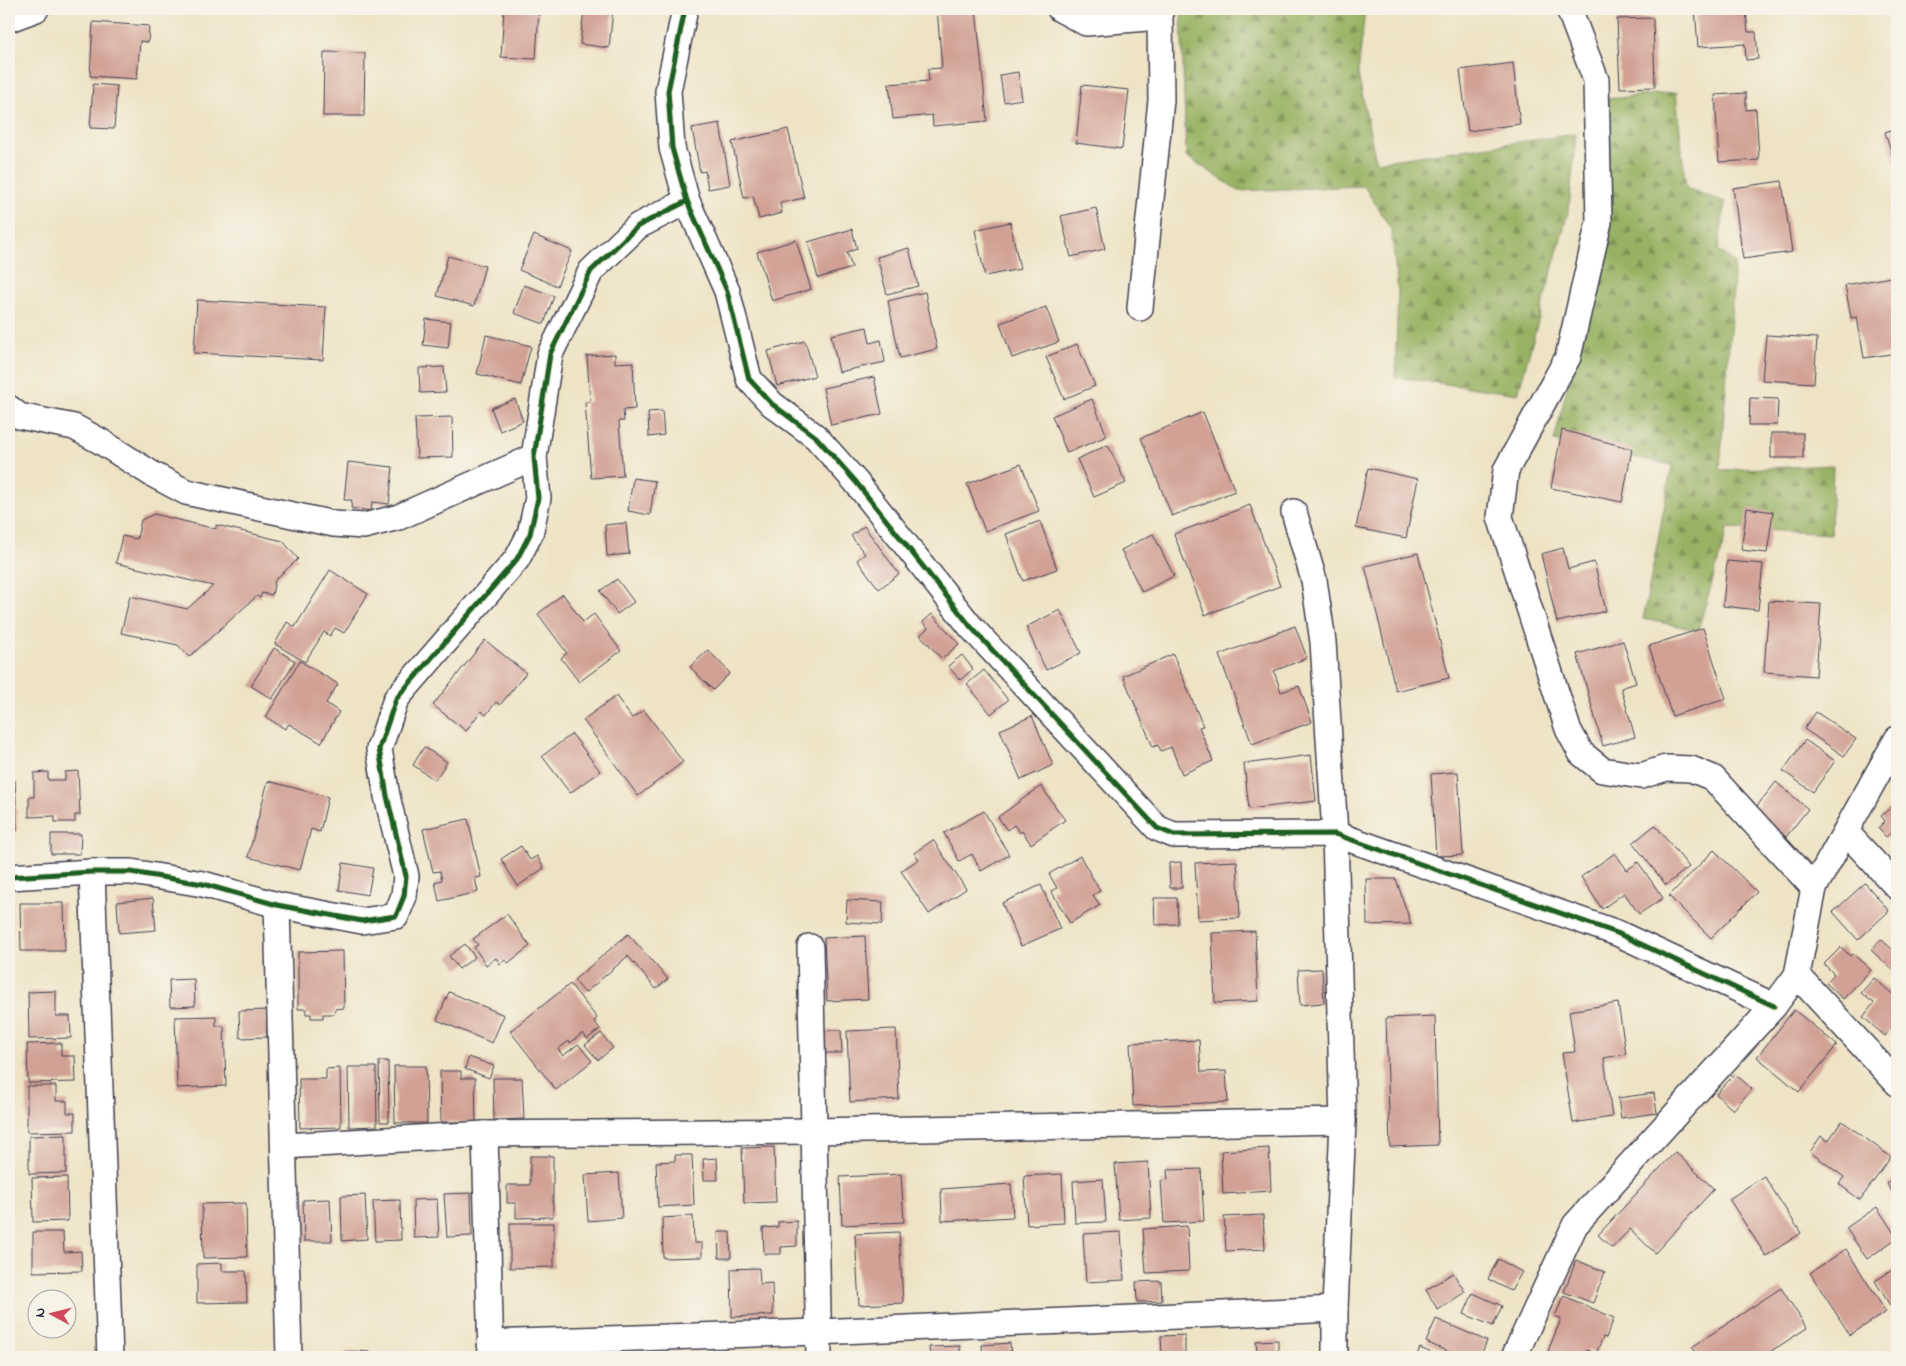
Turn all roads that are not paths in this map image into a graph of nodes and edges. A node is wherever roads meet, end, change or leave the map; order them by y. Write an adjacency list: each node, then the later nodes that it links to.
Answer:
1 (36, 9): 5 (street)
2 (685, 9): 6 (street)
3 (1060, 9): 7 (street)
4 (1569, 9): 17 (street)
5 (9, 18)
6 (687, 201): 9 (street); 13 (street)
7 (1140, 308)
8 (9, 408): 9 (street)
9 (534, 457): 18 (street)
10 (1294, 512): 13 (street)
11 (1897, 739): 12 (street)
12 (1846, 832): 16 (street); 17 (street)
13 (1335, 834): 21 (street); 23 (street)
14 (92, 872): 15 (street); 18 (street); 30 (street)
15 (9, 877)
16 (1897, 887)
17 (1814, 888): 20 (street)
18 (277, 905): 26 (street)
19 (810, 947): 24 (street)
20 (1797, 974): 21 (street); 22 (street)
21 (1774, 1006): 34 (street)
22 (1897, 1083)
23 (1344, 1121): 24 (street); 27 (street)
24 (814, 1131): 25 (street); 28 (street)
25 (485, 1134): 26 (street); 29 (street)
26 (284, 1146): 31 (street)
27 (1335, 1309): 28 (street); 33 (street)
28 (818, 1332): 29 (street); 32 (street)
29 (490, 1350)
30 (110, 1357)
31 (289, 1357)
32 (819, 1357)
33 (1335, 1357)
34 (1514, 1357)

